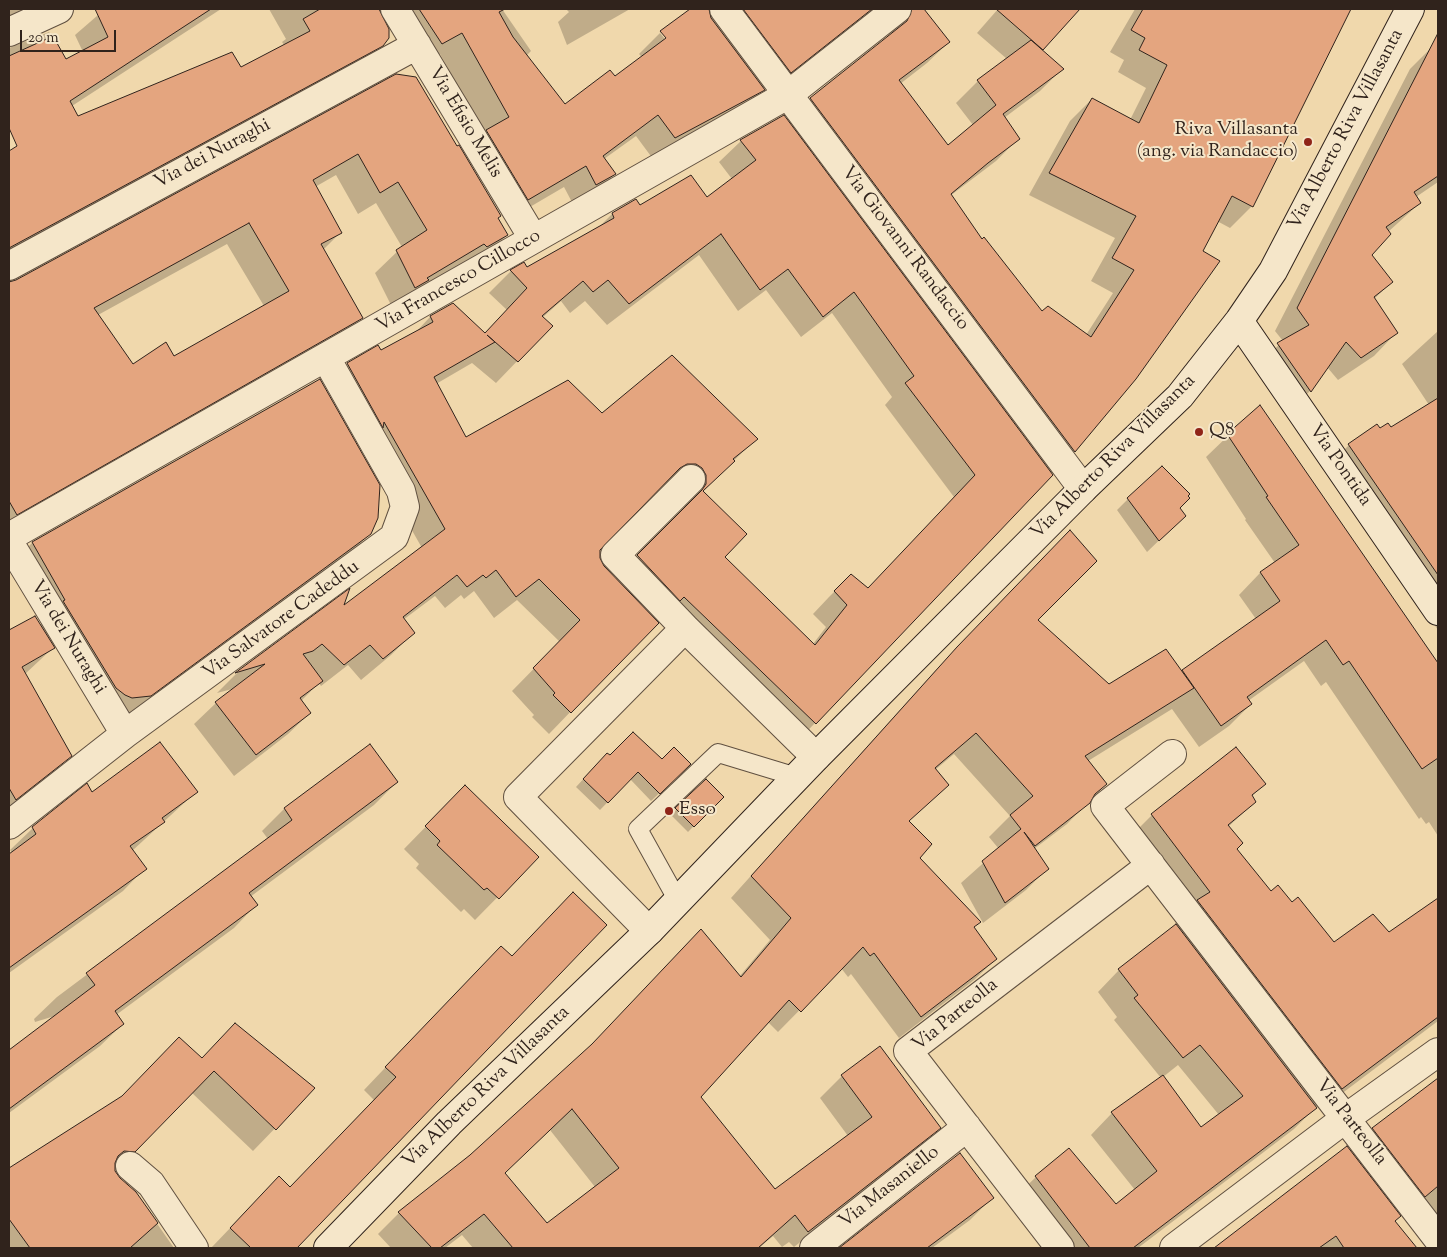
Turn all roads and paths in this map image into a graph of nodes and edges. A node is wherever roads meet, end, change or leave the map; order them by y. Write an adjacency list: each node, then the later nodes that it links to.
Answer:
1 (59, 9): 6 (street)
2 (395, 9): 7 (street, Via Efisio Melis)
3 (724, 9): 8 (street, Via Giovanni Randaccio)
4 (897, 9): 8 (street, Via Francesco Cillocco)
5 (1410, 9): 11 (street, Via Alberto Riva Villasanta)
6 (9, 32)
7 (417, 45): 9 (street, Via Efisio Melis); 10 (street, Via dei Nuraghi)
8 (789, 94): 9 (street, Via Francesco Cillocco); 14 (street, Via Giovanni Randaccio)
9 (533, 238): 12 (street, Via Francesco Cillocco)
10 (9, 266)
11 (1238, 321): 14 (street, Via Alberto Riva Villasanta); 17 (street, Via Pontida)
12 (326, 358): 15 (street, Via Francesco Cillocco); 19 (street, Via Salvatore Cadeddu)
13 (691, 479): 18 (street)
14 (1083, 489): 21 (street, Via Alberto Riva Villasanta)
15 (9, 538)
16 (9, 542): 19 (street, Via dei Nuraghi)
17 (1438, 610)
18 (685, 628): 21 (street); 26 (street)
19 (125, 734): 23 (street, Via Salvatore Cadeddu)
20 (1172, 754): 24 (street, Via Parteolla)
21 (816, 757): 22 (street, Via Alberto Riva Villasanta)
22 (797, 777): 25 (street, Via Alberto Riva Villasanta); 25 (lane)
23 (9, 825)
24 (1151, 865): 28 (street, Via Parteolla); 29 (street, Via Parteolla)
25 (678, 901): 26 (street, Via Alberto Riva Villasanta)
26 (649, 931): 33 (street, Via Alberto Riva Villasanta)
27 (1438, 1052): 28 (street)
28 (1346, 1118): 31 (street, Via Parteolla); 36 (street)
29 (967, 1127): 34 (street, Via Masaniello); 35 (street, Via Parteolla)
30 (130, 1166): 32 (street)
31 (1438, 1239)
32 (194, 1248)
33 (328, 1248)
34 (814, 1248)
35 (1060, 1248)
36 (1174, 1248)

